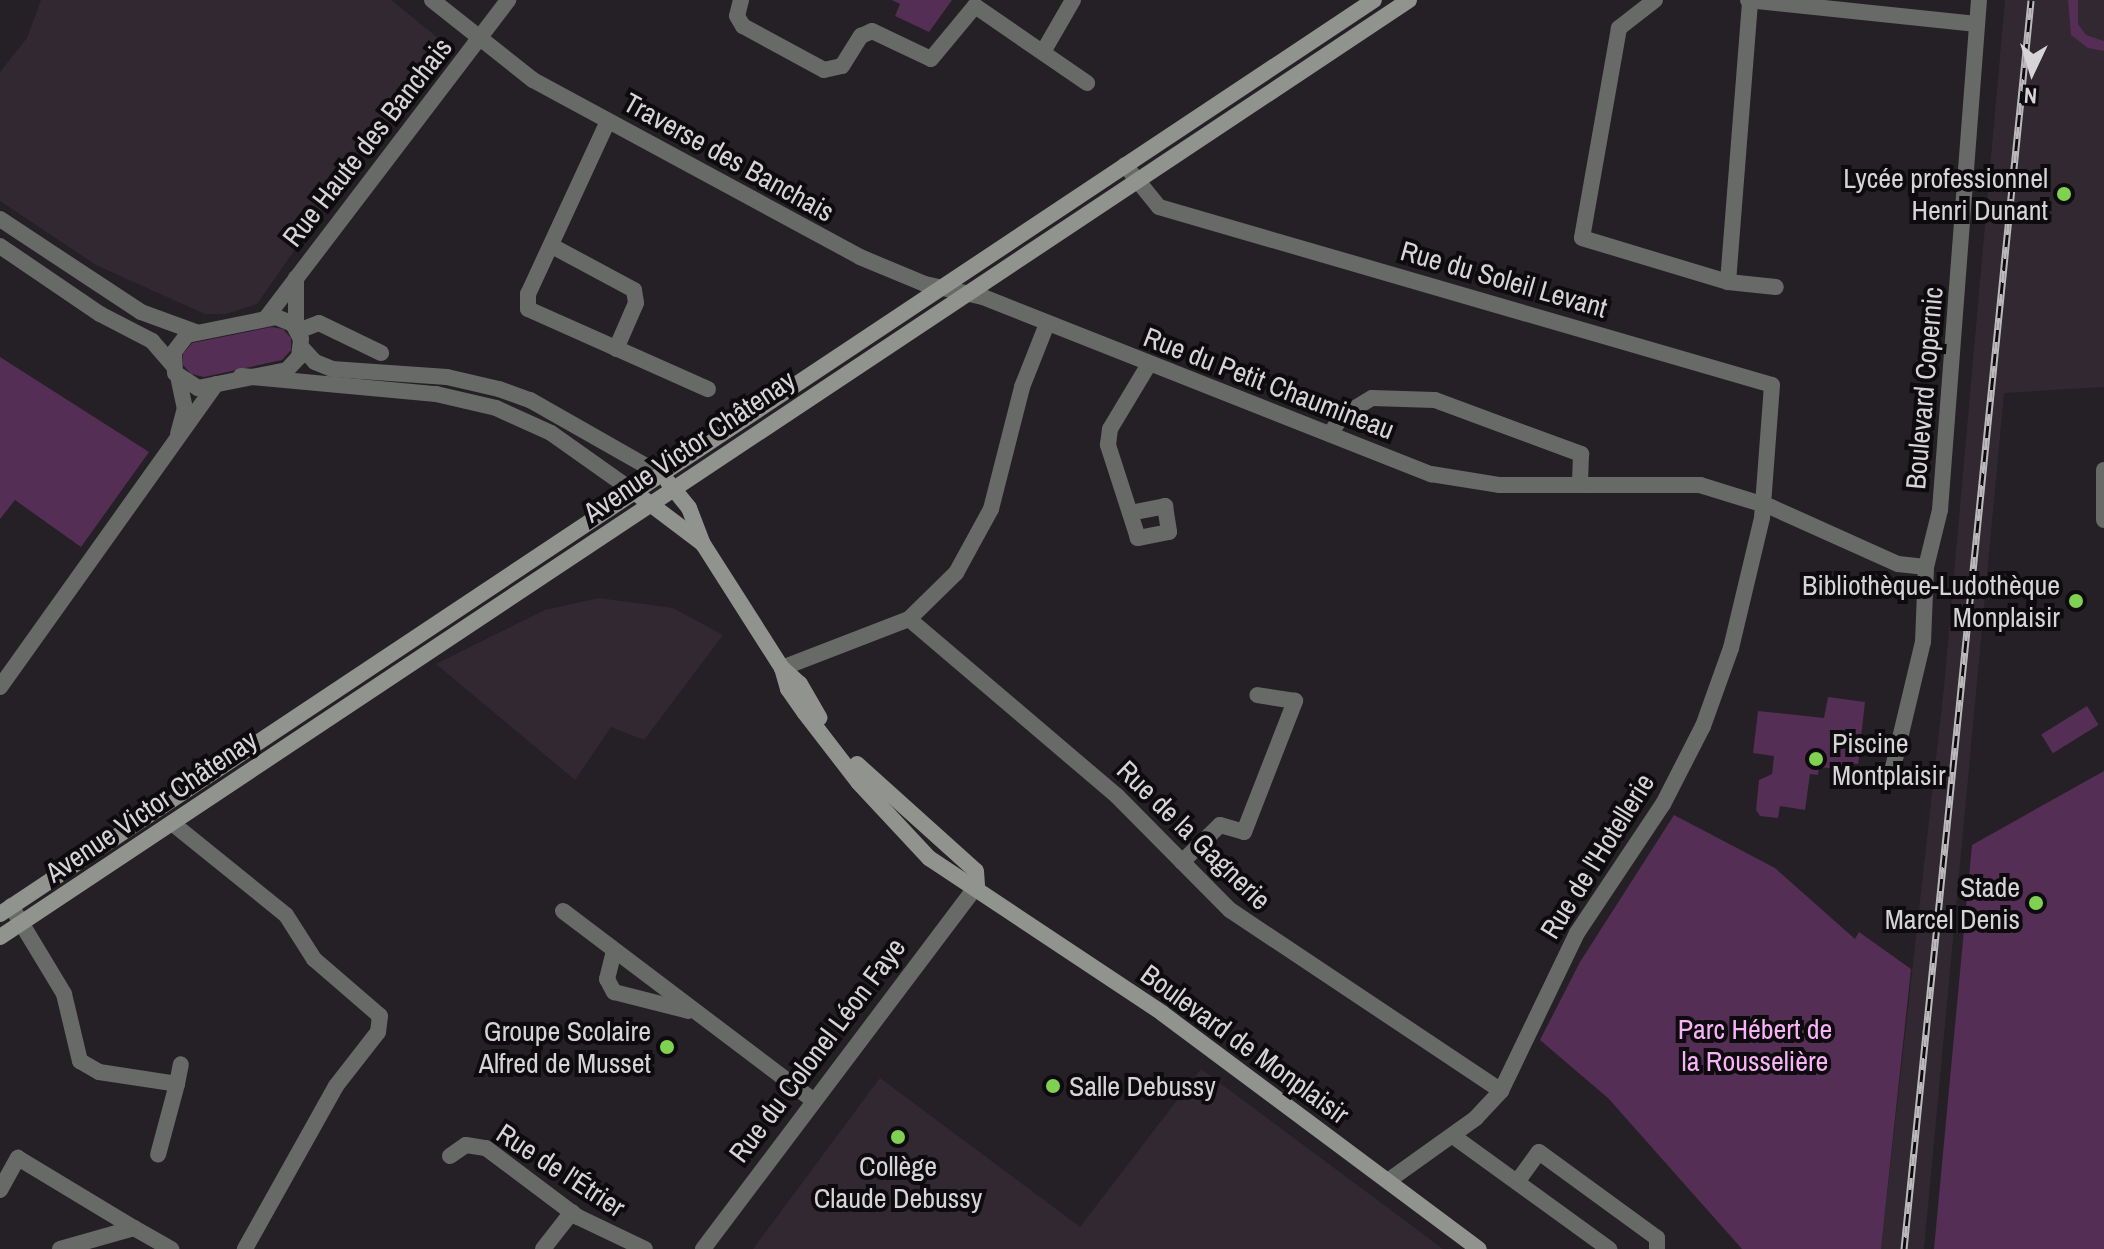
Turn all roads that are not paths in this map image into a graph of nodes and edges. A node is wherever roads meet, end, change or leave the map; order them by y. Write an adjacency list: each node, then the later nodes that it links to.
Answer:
1 (432, 0): 11 (street, Traverse des Banchais)
2 (508, 0): 11 (street, Rue Haute des Banchais)
3 (741, 0): 12 (street)
4 (1073, 0): 12 (street)
5 (1374, 0): 15 (main road, Avenue Victor Châtenay)
6 (1409, 0): 16 (main road, Avenue Victor Châtenay)
7 (1655, 0): 21 (street)
8 (1979, 0): 10 (street, Boulevard Copernic)
9 (1749, 1): 10 (street); 21 (street)
10 (1977, 24): 50 (street, Boulevard Copernic)
11 (480, 38): 14 (street, Traverse des Banchais); 20 (street, Rue Haute des Banchais)
12 (1043, 52): 13 (street)
13 (1087, 83)
14 (608, 121): 19 (street); 23 (street, Traverse des Banchais)
15 (1125, 165): 16 (street, Rue du Soleil Levant); 23 (main road, Avenue Victor Châtenay)
16 (1136, 182): 24 (main road, Avenue Victor Châtenay); 45 (street, Rue du Soleil Levant)
17 (0, 219): 27 (street)
18 (0, 246): 32 (street)
19 (552, 246): 29 (street); 29 (street)
20 (296, 276): 25 (street, Rue Haute des Banchais); 28 (street, Rue Haute des Banchais)
21 (1728, 282): 22 (street)
22 (1776, 287)
23 (941, 288): 24 (street, Traverse des Banchais); 41 (main road, Avenue Victor Châtenay)
24 (968, 293): 26 (street, Rue du Petit Chaumineau); 43 (main road, Avenue Victor Châtenay)
25 (266, 318): 27 (street); 28 (street)
26 (1047, 324): 31 (street, Rue du Petit Chaumineau); 51 (street)
27 (196, 332): 32 (street)
28 (299, 336): 30 (street); 33 (street); 36 (street)
29 (616, 349): 35 (street)
30 (381, 353)
31 (1149, 364): 38 (street, Rue du Petit Chaumineau); 47 (street)
32 (175, 371): 34 (street); 39 (street)
33 (241, 376): 34 (street); 37 (street)
34 (216, 384): 39 (street)
35 (708, 389)
36 (530, 400): 37 (street); 41 (street)
37 (523, 419): 44 (street)
38 (1330, 434): 42 (street, Rue du Petit Chaumineau); 42 (street)
39 (177, 440): 53 (street)
40 (2104, 470): 48 (street)
41 (660, 474): 43 (main road, Boulevard de Monplaisir); 44 (main road, Avenue Victor Châtenay)
42 (1580, 485): 45 (street, Rue du Petit Chaumineau)
43 (675, 489): 46 (main road, Avenue Victor Châtenay); 49 (main road, Boulevard de Monplaisir)
44 (633, 491): 46 (main road, Boulevard de Monplaisir); 57 (main road, Avenue Victor Châtenay)
45 (1764, 504): 50 (street, Rue du Petit Chaumineau); 69 (street, Rue de l'Hotellerie)
46 (652, 506): 49 (main road, Boulevard de Monplaisir); 56 (main road, Avenue Victor Châtenay)
47 (1130, 513)
48 (2104, 520)
49 (703, 544): 52 (main road, Boulevard de Monplaisir)
50 (1926, 567): 55 (street, Boulevard Copernic)
51 (909, 619): 52 (street); 59 (street, Rue de la Gagnerie)
52 (782, 668): 60 (main road, Boulevard de Monplaisir)
53 (2, 680)
54 (1257, 695): 59 (street)
55 (1891, 776)
56 (172, 823): 58 (main road, Avenue Victor Châtenay); 81 (street)
57 (103, 845): 58 (main road); 61 (main road, Avenue Victor Châtenay)
58 (115, 862): 63 (main road, Avenue Victor Châtenay)
59 (1182, 862): 69 (street, Rue de la Gagnerie)
60 (977, 886): 70 (street, Rue du Colonel Léon Faye); 74 (main road, Boulevard de Monplaisir)
61 (6, 910): 63 (street)
62 (563, 911): 65 (street)
63 (21, 924): 64 (main road, Avenue Victor Châtenay); 68 (street)
64 (0, 937)
65 (614, 951): 66 (street); 66 (street)
66 (695, 1012): 70 (street)
67 (181, 1064): 68 (street)
68 (177, 1084): 72 (street)
69 (1501, 1091): 71 (street, Rue de l'Hotellerie)
70 (813, 1100): 84 (street, Rue du Colonel Léon Faye)
71 (1453, 1136): 74 (street, Rue de l'Hotellerie); 75 (street)
72 (158, 1155)
73 (450, 1156): 77 (street, Rue de l'Étrier)
74 (1388, 1181): 85 (main road, Boulevard de Monplaisir)
75 (1517, 1182): 86 (street); 87 (street)
76 (0, 1190): 78 (street)
77 (572, 1212): 82 (street); 83 (street, Rue de l'Étrier)
78 (134, 1228): 79 (street); 80 (street)
79 (60, 1249)
80 (171, 1249)
81 (245, 1249)
82 (543, 1249)
83 (645, 1249)
84 (703, 1249)
85 (1479, 1249)
86 (1609, 1249)
87 (1657, 1249)

